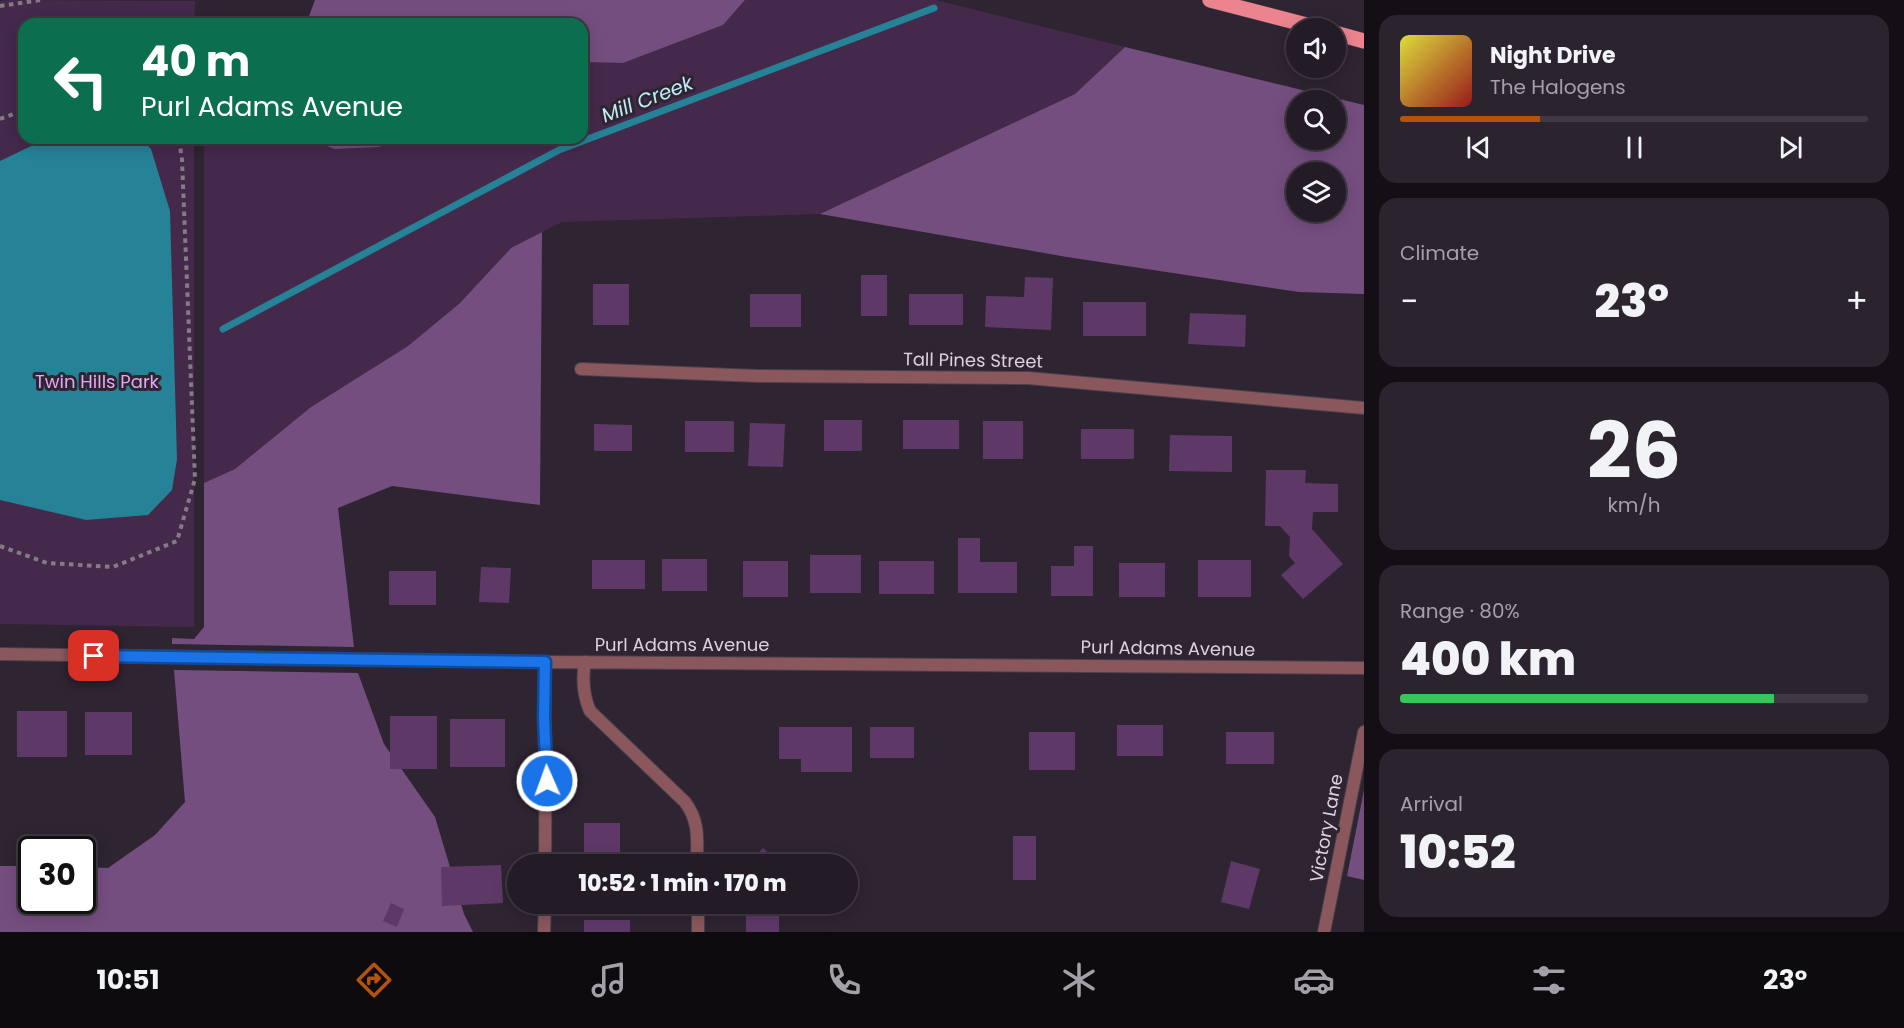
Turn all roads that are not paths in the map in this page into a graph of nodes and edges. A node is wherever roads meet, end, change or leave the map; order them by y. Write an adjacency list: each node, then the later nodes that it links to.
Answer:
1 (1210, 0): 2 (main road)
2 (1286, 20)
3 (1346, 36): 4 (main road)
4 (1364, 40)
5 (581, 369): 6 (street, Tall Pines Street)
6 (1364, 408)
7 (0, 654): 8 (street, Purl Adams Avenue)
8 (545, 662): 9 (street, Purl Adams Avenue); 12 (street)
9 (585, 662): 10 (street, Purl Adams Avenue); 13 (street)
10 (1364, 668)
11 (1364, 732): 18 (street, Victory Lane)
12 (545, 854)
13 (698, 854)
14 (545, 914): 16 (street)
15 (698, 914): 17 (street)
16 (544, 932)
17 (698, 932)
18 (1324, 932)

